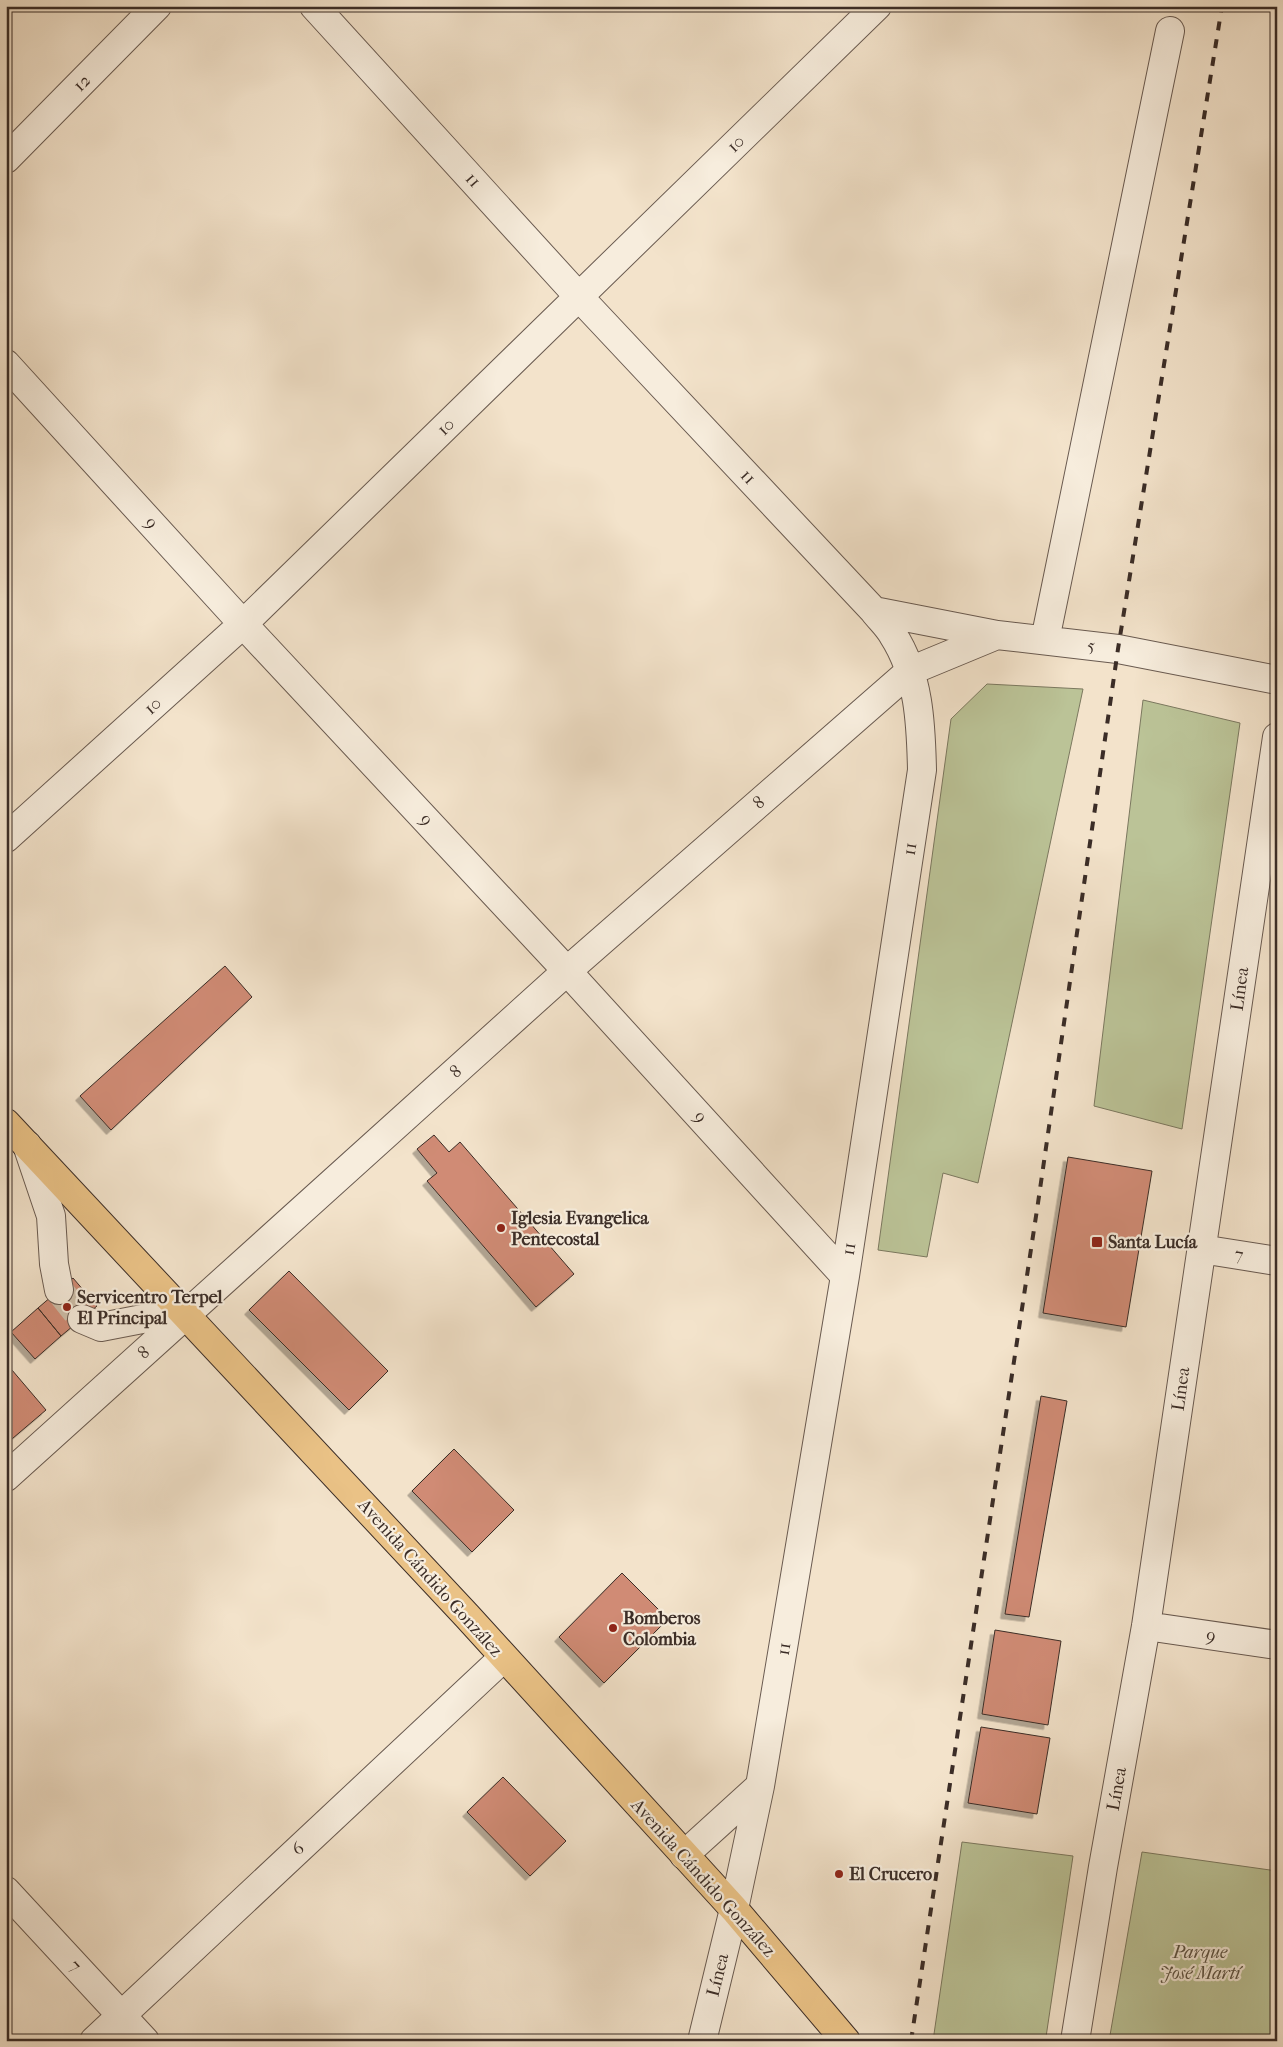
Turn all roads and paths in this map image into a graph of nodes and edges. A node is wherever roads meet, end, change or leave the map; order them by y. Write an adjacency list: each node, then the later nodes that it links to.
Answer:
1 (157, 6): 5 (street, 12)
2 (314, 6): 6 (street, 11)
3 (877, 6): 6 (street, 10)
4 (1170, 31): 11 (street)
5 (6, 159)
6 (580, 298): 8 (street, 11); 9 (street, 10)
7 (6, 364): 9 (street, 9)
8 (874, 611): 10 (street); 12 (street, 11)
9 (243, 624): 15 (street, 10); 16 (street, 9)
10 (997, 635): 11 (street, 5); 12 (street, 5)
11 (1045, 640): 13 (street, 5)
12 (910, 670): 16 (street, 8); 21 (street, 11)
13 (1277, 680)
14 (1277, 736): 19 (street, Línea)
15 (6, 838)
16 (568, 971): 21 (street, 9); 23 (street, 8)
17 (6, 1123): 18 (main road, Avenida Cándido González)
18 (27, 1145): 22 (street); 23 (main road, Avenida Cándido González)
19 (1201, 1249): 20 (street, 7); 26 (street, Línea)
20 (1277, 1261)
21 (845, 1276): 29 (street, 11)
22 (59, 1290)
23 (186, 1315): 24 (street); 25 (street, 8); 28 (main road, Avenida Cándido González)
24 (82, 1319)
25 (6, 1477)
26 (1146, 1626): 27 (street, 9); 38 (street, Línea)
27 (1277, 1645)
28 (502, 1658): 30 (main road, Avenida Cándido González); 33 (street, 6)
29 (760, 1786): 30 (street); 32 (street, 11)
30 (684, 1855): 32 (main road, Avenida Cándido González)
31 (6, 1891): 33 (street, 7)
32 (734, 1909): 36 (street, Línea); 37 (main road, Avenida Cándido González)
33 (120, 2015): 34 (street, 6); 35 (street, 7)
34 (94, 2041)
35 (145, 2041)
36 (702, 2041)
37 (846, 2041)
38 (1075, 2041)

